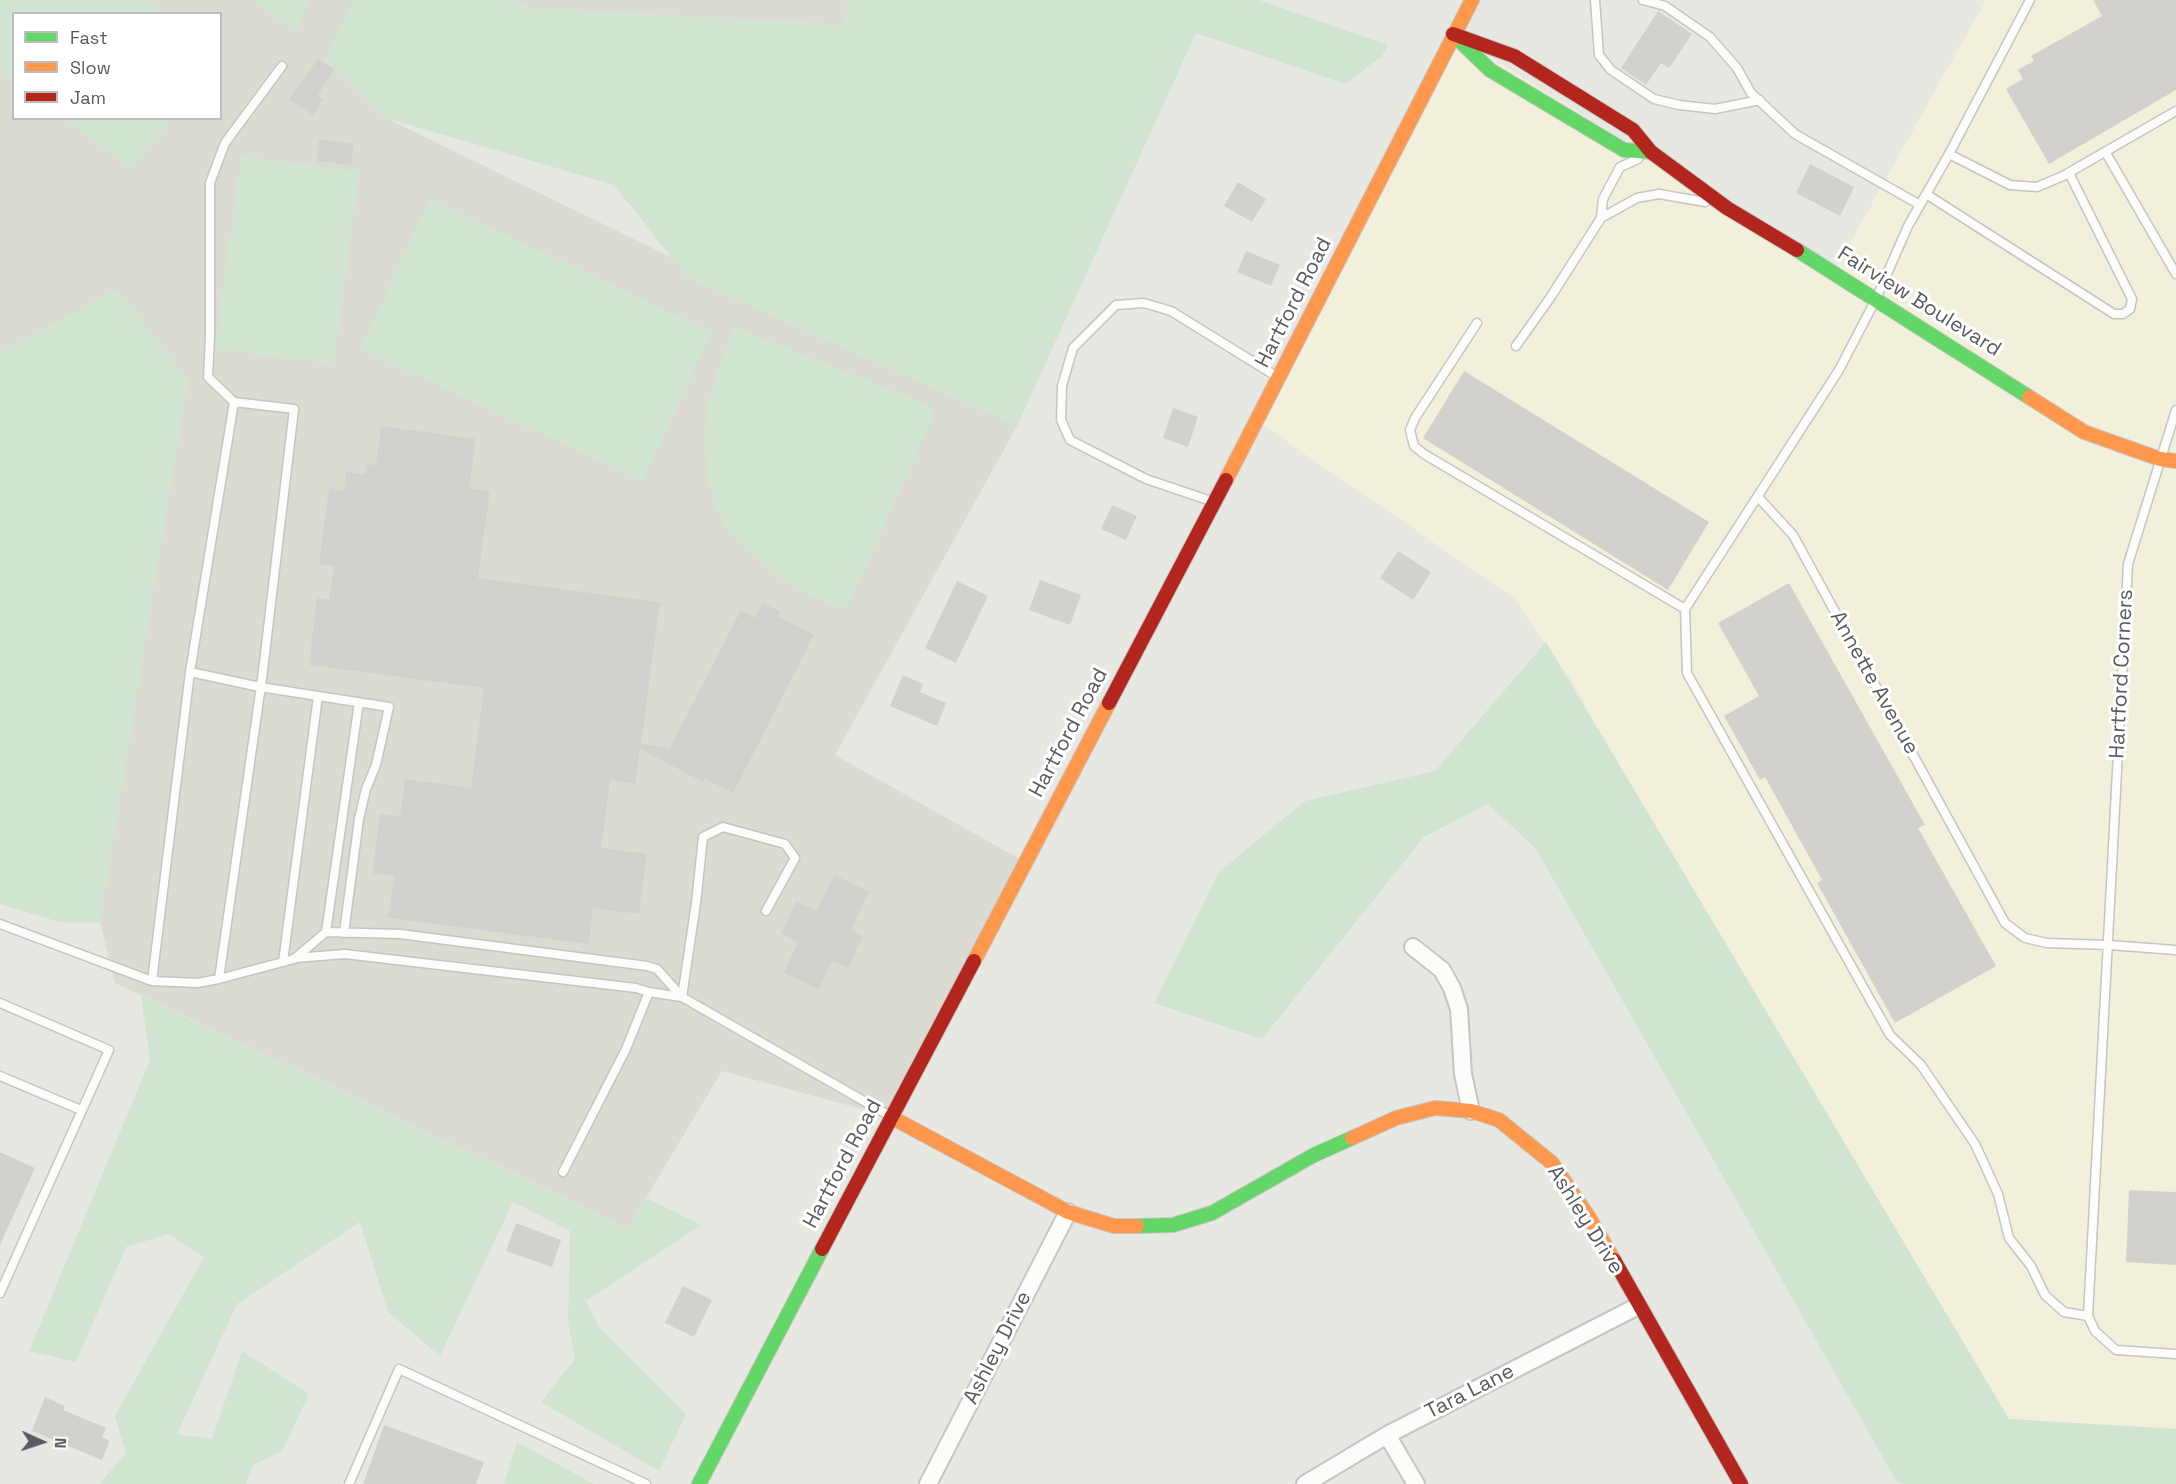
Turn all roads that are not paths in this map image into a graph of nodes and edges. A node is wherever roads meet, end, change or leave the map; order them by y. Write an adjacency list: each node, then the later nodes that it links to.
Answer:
1 (1472, 0): 5 (street, Hartford Road)
2 (1595, 0): 7 (lane)
3 (1643, 0): 7 (lane)
4 (2030, 0): 11 (lane)
5 (1454, 34): 9 (street, Fairview Boulevard); 9 (street, Fairview Boulevard); 21 (street, Hartford Road)
6 (282, 66): 22 (lane)
7 (1760, 100): 14 (lane)
8 (2176, 111): 10 (lane)
9 (1651, 152): 15 (street, Fairview Boulevard); 16 (lane)
10 (2106, 153): 12 (lane); 17 (lane)
11 (1949, 154): 12 (lane); 13 (lane)
12 (2069, 173): 13 (lane)
13 (1926, 194): 14 (lane)
14 (1920, 205): 18 (lane)
15 (1727, 208): 16 (lane); 18 (street, Fairview Boulevard)
16 (1601, 218): 20 (lane)
17 (2176, 273)
18 (1876, 299): 24 (street, Fairview Boulevard); 26 (lane)
19 (1477, 323): 28 (lane)
20 (1516, 346)
21 (1279, 378): 27 (street, Hartford Road); 27 (lane)
22 (234, 402): 29 (lane); 30 (lane)
23 (2176, 410): 24 (lane, Hartford Corners)
24 (2160, 459): 25 (street, Fairview Boulevard); 37 (lane, Hartford Corners)
25 (2176, 461)
26 (1758, 497): 28 (lane); 37 (lane, Annette Avenue)
27 (1215, 502): 50 (street, Hartford Road)
28 (1685, 609): 55 (lane)
29 (190, 672): 30 (lane); 43 (lane)
30 (260, 687): 31 (lane); 42 (lane)
31 (318, 696): 32 (lane); 41 (lane)
32 (358, 702): 35 (lane); 36 (lane)
33 (766, 911): 45 (lane)
34 (0, 924): 43 (lane)
35 (326, 932): 36 (lane); 40 (lane)
36 (344, 933): 45 (lane)
37 (2109, 945): 39 (lane, Annette Avenue); 55 (lane, Hartford Corners)
38 (1413, 947): 49 (street)
39 (2176, 950)
40 (294, 958): 41 (lane); 44 (lane)
41 (283, 962): 42 (lane)
42 (219, 979): 43 (lane)
43 (152, 981)
44 (649, 992): 45 (lane); 51 (lane)
45 (681, 997): 50 (lane)
46 (0, 1003): 48 (lane)
47 (0, 1076): 48 (lane)
48 (81, 1110): 53 (lane)
49 (1471, 1111): 52 (street, Ashley Drive); 54 (street, Ashley Drive)
50 (891, 1117): 52 (street, Ashley Drive); 60 (street, Hartford Road)
51 (563, 1172)
52 (1068, 1212): 61 (street, Ashley Drive)
53 (0, 1293)
54 (1638, 1306): 57 (street, Tara Lane); 64 (street, Ashley Drive)
55 (2088, 1316): 56 (lane)
56 (2176, 1354)
57 (1387, 1435): 62 (street, Tara Lane); 63 (street)
58 (349, 1484): 59 (lane)
59 (646, 1484)
60 (699, 1484)
61 (928, 1484)
62 (1305, 1484)
63 (1416, 1484)
64 (1740, 1484)

